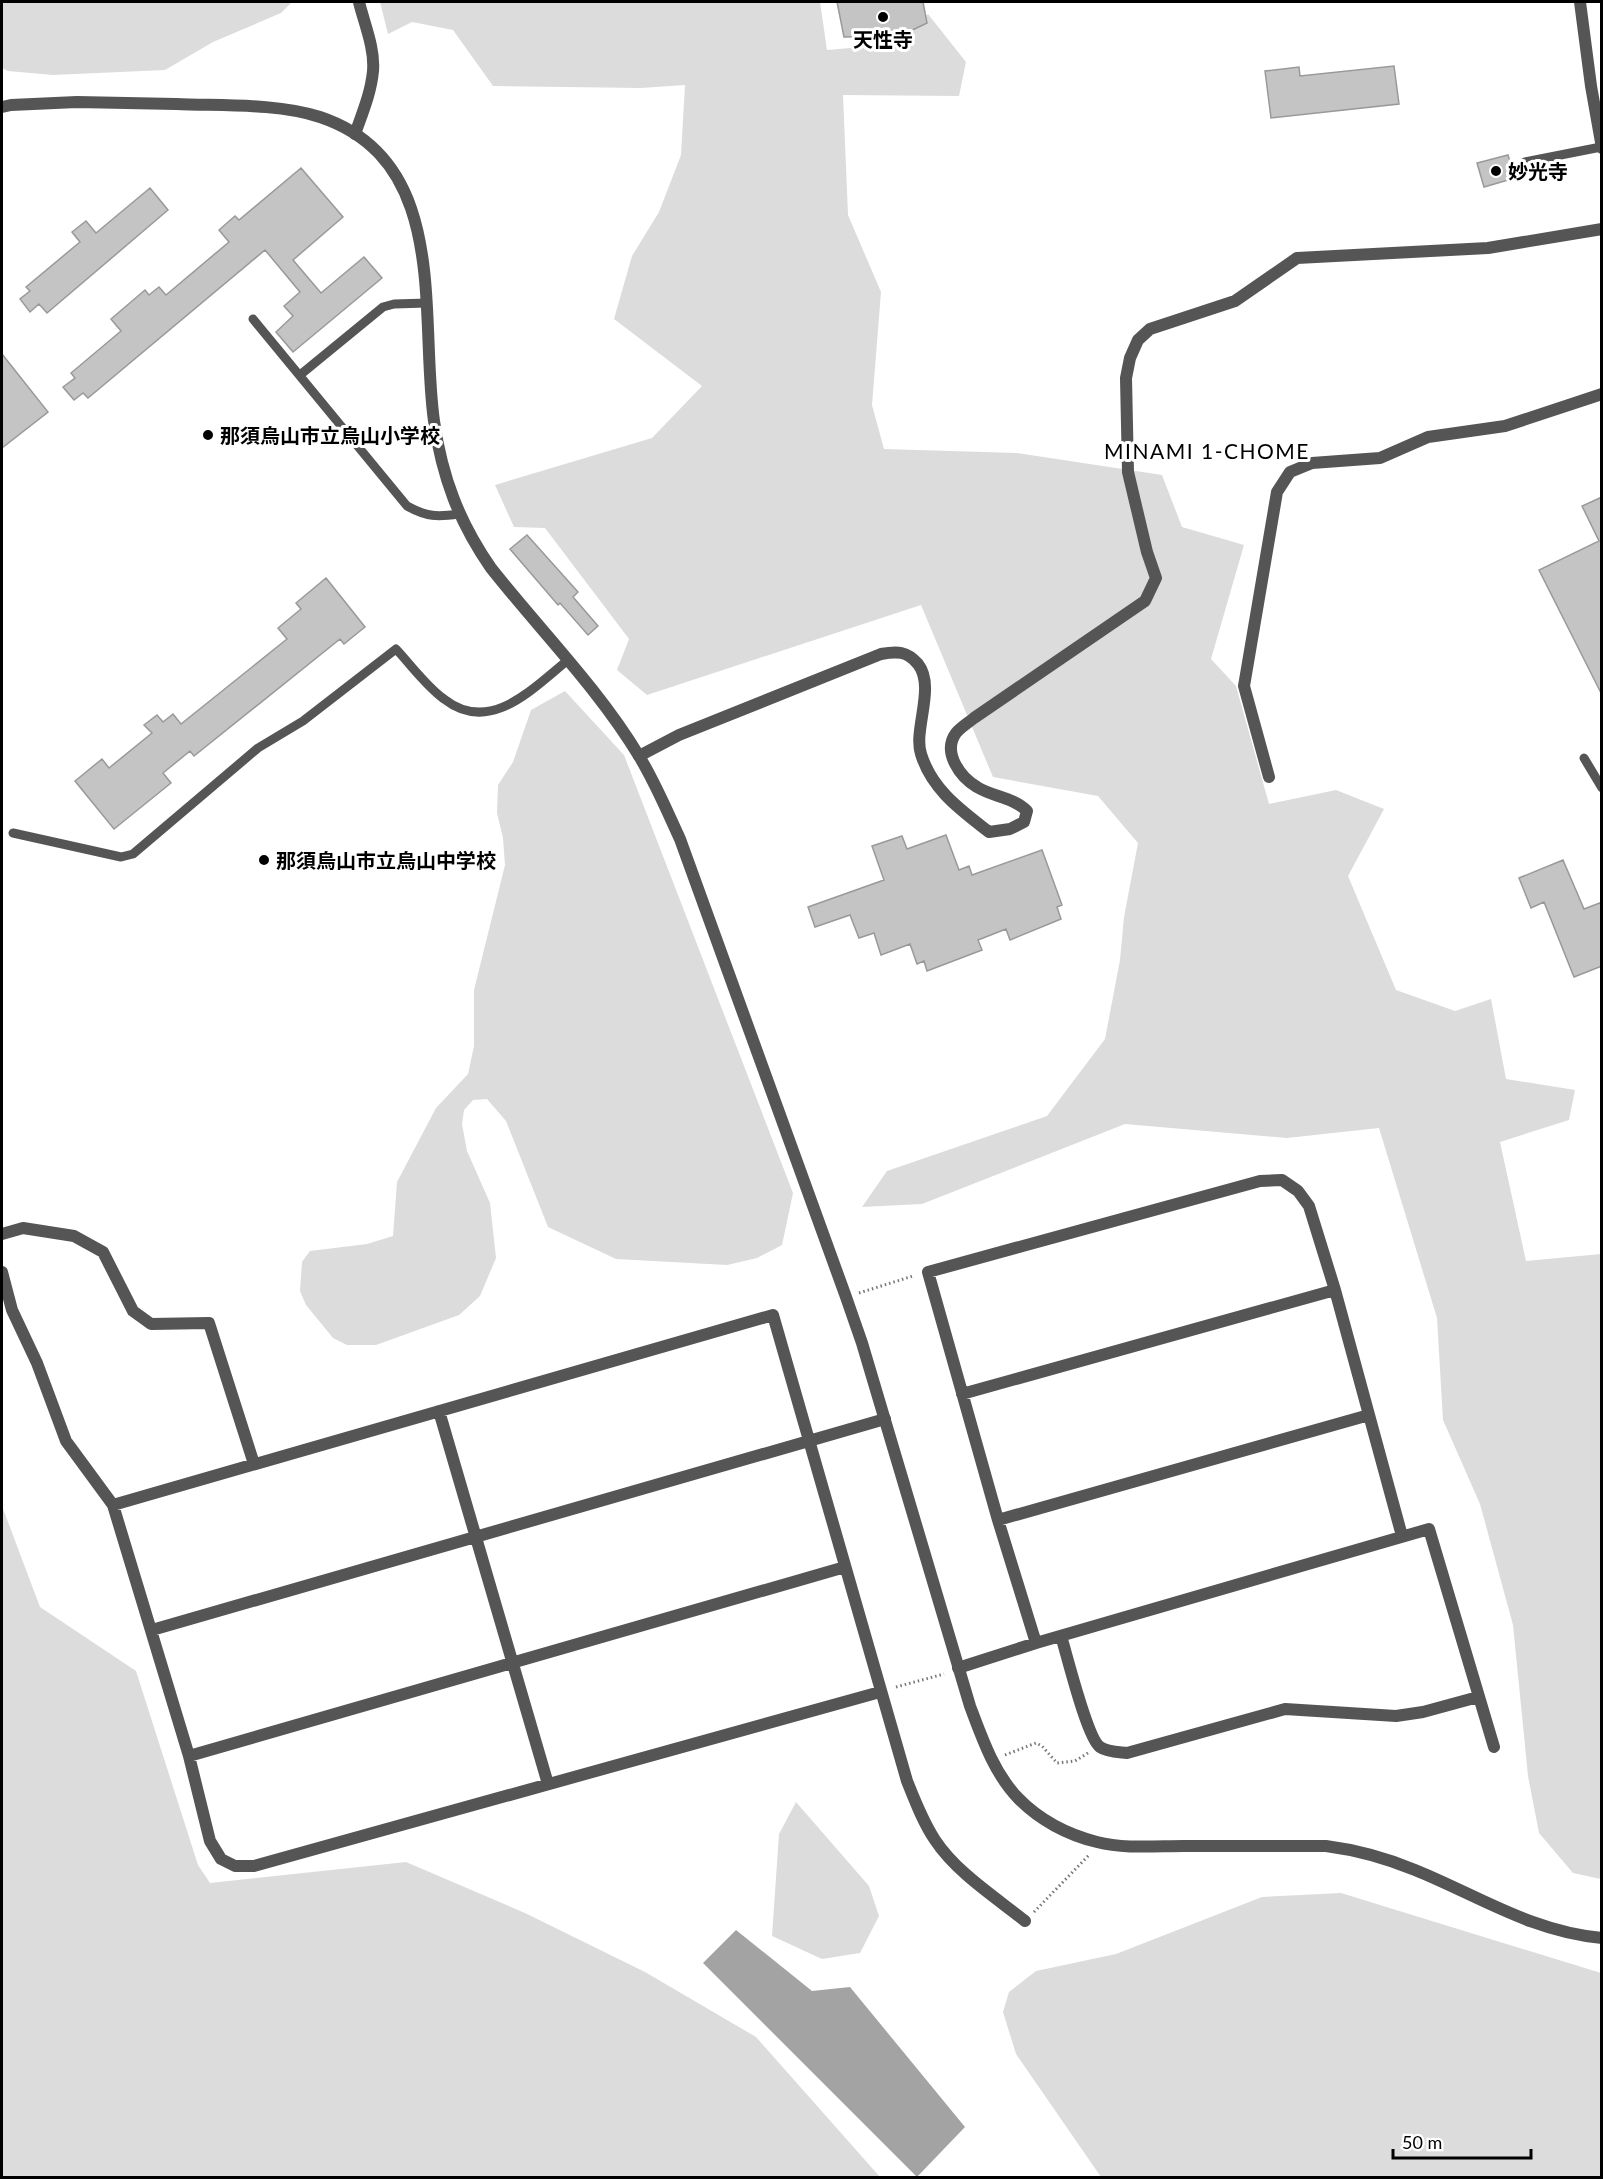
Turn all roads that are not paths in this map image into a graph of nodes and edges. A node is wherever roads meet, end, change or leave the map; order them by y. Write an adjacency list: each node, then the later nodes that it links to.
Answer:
1 (359, 2): 5 (street)
2 (1580, 2): 4 (street)
3 (2, 107): 5 (street)
4 (1600, 132): 6 (street)
5 (355, 134): 9 (street)
6 (1601, 147): 7 (lane)
7 (1525, 162)
8 (1602, 229): 15 (street)
9 (426, 303): 11 (lane); 13 (street)
10 (253, 319): 11 (lane)
11 (300, 375): 13 (lane)
12 (1602, 394): 17 (street)
13 (459, 514): 14 (street)
14 (568, 660): 15 (street); 19 (lane)
15 (639, 756): 26 (street)
16 (1584, 758): 18 (lane)
17 (1269, 777)
18 (1602, 788)
19 (13, 833)
20 (2, 1234): 28 (street)
21 (2, 1272): 29 (street)
22 (1335, 1290): 23 (street); 23 (street); 25 (street)
23 (962, 1394): 30 (street)
24 (439, 1411): 27 (street); 28 (street); 31 (street)
25 (1369, 1415): 30 (street); 32 (street)
26 (885, 1419): 27 (street); 38 (street)
27 (810, 1440): 31 (street); 33 (street)
28 (254, 1464): 29 (street)
29 (113, 1505): 34 (street)
30 (998, 1520): 36 (street)
31 (476, 1536): 34 (street); 37 (street)
32 (1402, 1536): 35 (street); 40 (street)
33 (845, 1567): 37 (street); 39 (street)
34 (152, 1630): 42 (street)
35 (1061, 1636): 36 (street); 40 (street)
36 (1036, 1643): 38 (street)
37 (513, 1663): 42 (street); 43 (street)
38 (958, 1668): 45 (street)
39 (880, 1692): 43 (street); 44 (street)
40 (1478, 1697): 41 (street)
41 (1494, 1747)
42 (189, 1756): 43 (street)
43 (548, 1784)
44 (1025, 1921)
45 (1602, 1938)

